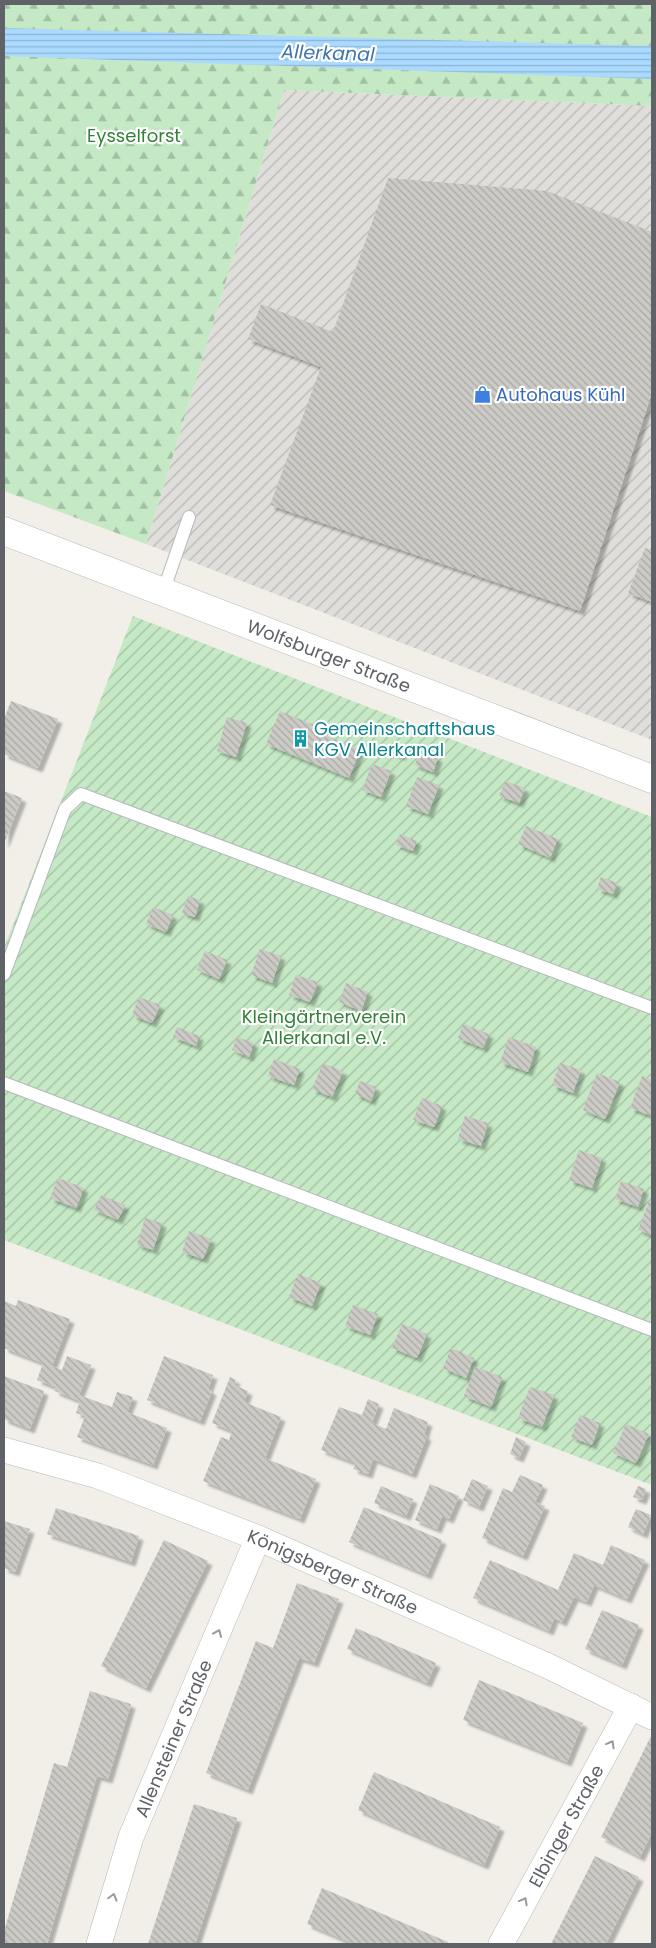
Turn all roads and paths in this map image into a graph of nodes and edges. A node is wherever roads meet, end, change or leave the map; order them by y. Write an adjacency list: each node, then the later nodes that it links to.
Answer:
1 (189, 517): 3 (lane)
2 (4, 531): 3 (street, Wolfsburger Straße)
3 (163, 592): 4 (street, Wolfsburger Straße)
4 (652, 780)
5 (4, 974): 6 (lane)
6 (652, 1008)
7 (4, 1083): 8 (lane)
8 (651, 1326)
9 (4, 1450): 10 (street, Königsberger Straße)
10 (258, 1538): 11 (street, Königsberger Straße); 12 (street, Allensteiner Straße, one-way to 10)
11 (642, 1712): 13 (street, Elbinger Straße, one-way to 11)
12 (99, 1944)
13 (501, 1944)

